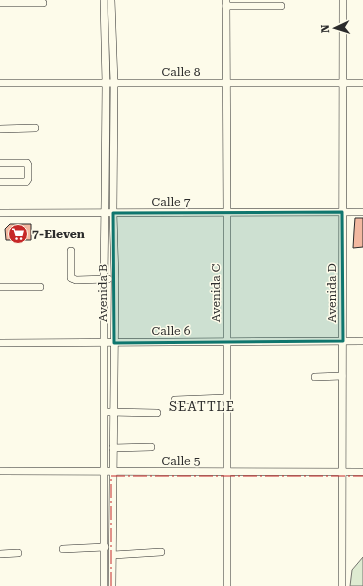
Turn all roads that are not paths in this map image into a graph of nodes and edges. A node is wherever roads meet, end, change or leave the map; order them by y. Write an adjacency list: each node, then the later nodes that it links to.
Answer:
1 (104, 0): 9 (street, Avenida B)
2 (111, 0): 10 (street, Avenida B)
3 (343, 0): 12 (street, Avenida D)
4 (0, 3): 5 (street)
5 (43, 3)
6 (226, 3): 7 (street); 11 (street, Avenida C)
7 (281, 6)
8 (0, 83): 9 (street, Calle 8)
9 (106, 83): 10 (street, Calle 8); 16 (street, Avenida B)
10 (114, 83): 11 (street, Calle 8); 16 (street, Avenida B)
11 (226, 83): 12 (street, Calle 8); 24 (street, Avenida C)
12 (343, 83): 13 (street, Calle 8); 19 (street, Avenida D)
13 (363, 83)
14 (35, 128): 15 (street)
15 (0, 129)
16 (109, 137): 22 (street, Avenida B); 23 (street, Avenida B)
17 (0, 163): 18 (street)
18 (0, 182)
19 (342, 212): 20 (street, Calle 7); 24 (street, Calle 7); 30 (street, Avenida D)
20 (363, 212)
21 (0, 213): 22 (street, Calle 7)
22 (105, 213): 23 (street, Calle 7); 26 (street, Avenida B)
23 (113, 213): 24 (street, Calle 7); 27 (street, Avenida B)
24 (227, 213): 33 (street, Avenida C)
25 (71, 251): 26 (street)
26 (104, 279): 27 (street); 32 (street, Avenida B)
27 (114, 279): 35 (street, Avenida B)
28 (0, 287): 29 (street)
29 (40, 287)
30 (343, 341): 31 (street, Calle 6); 33 (street, Calle 6); 36 (street, Avenida D)
31 (363, 341)
32 (104, 342): 34 (street, Calle 6); 35 (street, Calle 6); 40 (street, Avenida B)
33 (226, 342): 35 (street, Calle 6); 38 (street, Avenida C)
34 (0, 343)
35 (114, 343): 41 (street, Avenida B)
36 (342, 376): 37 (street); 49 (street, Avenida D)
37 (315, 377)
38 (226, 398): 39 (street); 48 (street, Avenida C)
39 (175, 400)
40 (105, 412): 41 (street); 46 (street, Avenida B)
41 (114, 412): 42 (street); 44 (street, Avenida B)
42 (157, 413)
43 (151, 447): 44 (street)
44 (113, 448): 47 (street, Avenida B)
45 (0, 471): 46 (street, Calle 5)
46 (105, 472): 47 (street, Calle 5); 51 (street, Avenida B)
47 (113, 472): 48 (street, Calle 5); 52 (street, Avenida B)
48 (226, 472): 49 (street, Calle 5); 61 (street, Avenida C)
49 (341, 472): 50 (street, Calle 5); 62 (street, Avenida D)
50 (363, 472)
51 (105, 522): 52 (street); 53 (street, Avenida B)
52 (113, 522): 58 (street, Avenida B)
53 (105, 547): 54 (street); 59 (street, Avenida B)
54 (63, 549)
55 (161, 552): 58 (street)
56 (0, 554): 57 (street)
57 (18, 554)
58 (113, 555): 60 (street, Avenida B)
59 (104, 586)
60 (112, 586)
61 (226, 586)
62 (342, 586)

